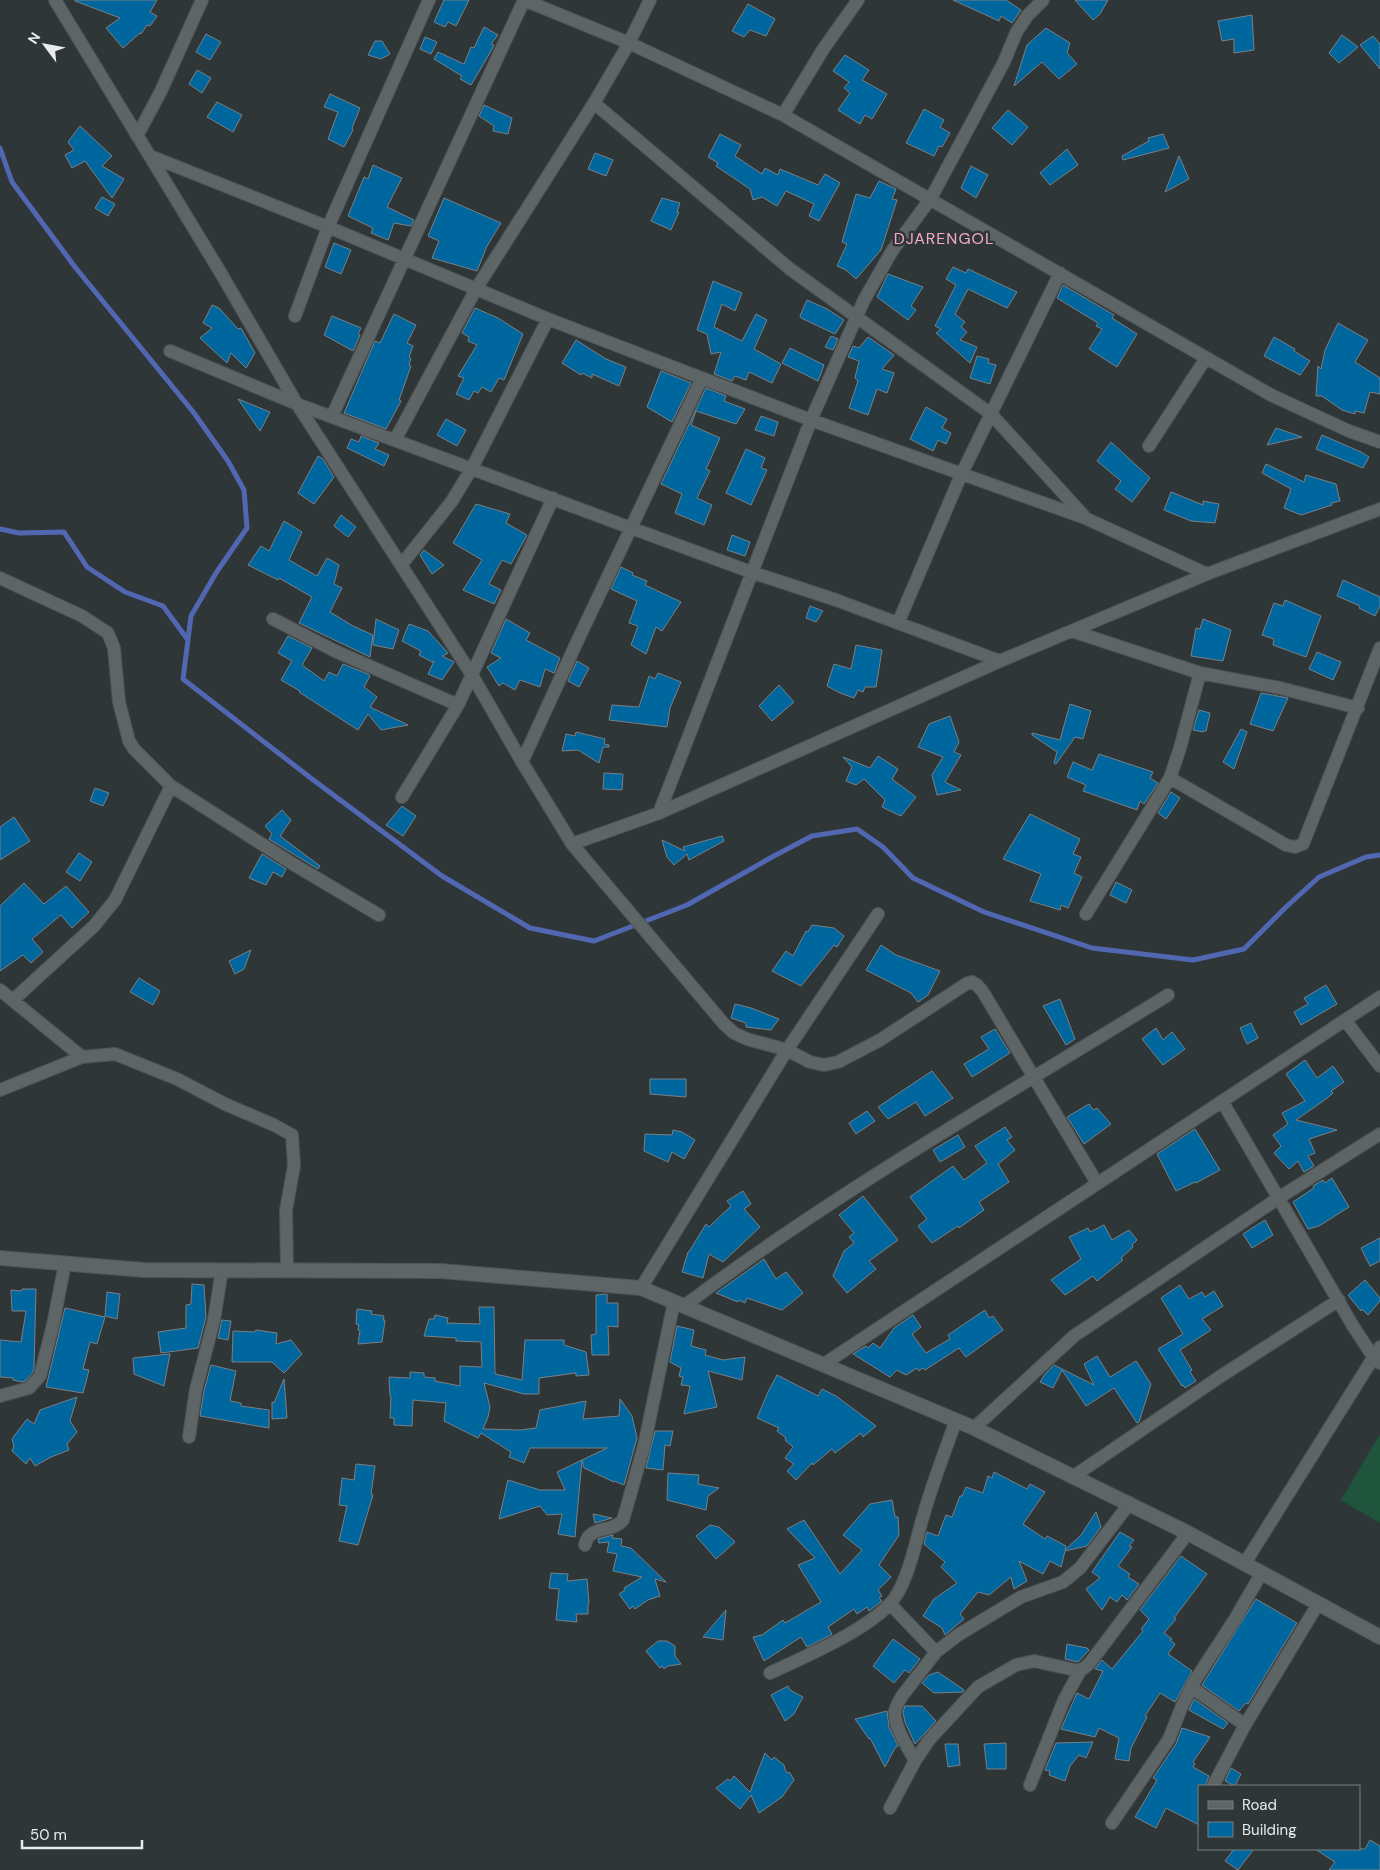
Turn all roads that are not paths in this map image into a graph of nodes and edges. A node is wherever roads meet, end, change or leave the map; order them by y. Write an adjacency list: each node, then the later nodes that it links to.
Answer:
1 (55, 0): 11 (street)
2 (202, 0): 11 (street)
3 (429, 0): 14 (street)
4 (524, 0): 8 (street); 15 (street)
5 (650, 0): 8 (street)
6 (858, 0): 10 (street)
7 (1043, 0): 13 (street)
8 (629, 43): 9 (street); 10 (street)
9 (594, 104): 17 (street); 19 (street)
10 (783, 115): 13 (street)
11 (138, 136): 12 (street)
12 (150, 156): 14 (street); 24 (street)
13 (931, 198): 16 (street); 19 (street)
14 (328, 227): 15 (street); 18 (street)
15 (405, 260): 17 (street); 26 (street)
16 (1060, 273): 22 (street); 25 (street)
17 (476, 289): 20 (street); 28 (street)
18 (295, 316)
19 (856, 317): 25 (street); 27 (street)
20 (548, 319): 23 (street); 31 (street)
21 (170, 351): 24 (street)
22 (1206, 358): 29 (street); 30 (street)
23 (702, 378): 27 (street); 36 (street)
24 (297, 404): 26 (street); 37 (street)
25 (991, 414): 32 (street); 35 (street)
26 (332, 416): 28 (street)
27 (811, 420): 32 (street); 38 (street)
28 (395, 440): 31 (street)
29 (1380, 442)
30 (1148, 446)
31 (472, 468): 33 (street); 37 (street)
32 (961, 475): 35 (street); 42 (street)
33 (553, 498): 36 (street); 47 (street)
34 (1380, 509): 39 (street)
35 (1085, 518): 39 (street)
36 (631, 528): 38 (street); 50 (street)
37 (402, 564): 47 (street)
38 (751, 572): 42 (street); 54 (street)
39 (1207, 574): 43 (street)
40 (0, 578): 52 (street)
41 (273, 619): 48 (street)
42 (898, 622): 45 (street)
43 (1072, 631): 45 (street); 46 (street)
44 (1380, 648): 49 (street)
45 (1000, 661): 54 (street)
46 (1200, 673): 49 (street); 51 (street)
47 (472, 675): 48 (street); 50 (street)
48 (458, 705): 53 (street)
49 (1358, 708): 51 (street)
50 (522, 762): 55 (street)
51 (1170, 778): 57 (street)
52 (170, 786): 58 (street); 62 (street)
53 (402, 797)
54 (659, 813): 55 (street)
55 (572, 844): 64 (street)
56 (878, 914): 64 (street)
57 (1086, 914)
58 (379, 915)
59 (0, 990): 62 (street)
60 (1168, 995): 67 (street)
61 (1380, 997): 63 (street)
62 (13, 1000): 65 (street)
63 (1345, 1020): 66 (street); 69 (street)
64 (788, 1050): 67 (street); 77 (street)
65 (82, 1057): 68 (street); 75 (street)
66 (1380, 1066)
67 (1033, 1078): 71 (street); 79 (street)
68 (0, 1090)
69 (1222, 1101): 71 (street); 72 (street)
70 (1380, 1134): 72 (street)
71 (1097, 1183): 81 (street)
72 (1277, 1199): 78 (street); 84 (street)
73 (0, 1258): 74 (street)
74 (64, 1263): 76 (street); 82 (street)
75 (287, 1269): 76 (street); 77 (street)
76 (222, 1270): 85 (street)
77 (641, 1288): 79 (street)
78 (1340, 1300): 80 (street); 86 (street)
79 (679, 1304): 81 (street); 89 (street)
80 (1378, 1356): 90 (street)
81 (824, 1364): 83 (street)
82 (0, 1396)
83 (956, 1420): 84 (street); 92 (street)
84 (974, 1428): 86 (street)
85 (189, 1437)
86 (1074, 1476): 87 (street)
87 (1130, 1503): 88 (street); 95 (street)
88 (1188, 1533): 90 (street); 96 (street)
89 (585, 1545)
90 (1245, 1563): 91 (street)
91 (1262, 1574): 93 (street); 98 (street)
92 (890, 1604): 95 (street); 97 (street)
93 (1318, 1604): 94 (street); 99 (street)
94 (1380, 1637)
95 (936, 1652): 100 (street)
96 (1080, 1671): 100 (street); 101 (street)
97 (770, 1673)
98 (1191, 1687): 99 (street); 104 (street)
99 (1244, 1725): 102 (street)
100 (915, 1760): 103 (street)
101 (1030, 1785)
102 (1214, 1785)
103 (890, 1808)
104 (1112, 1823)

